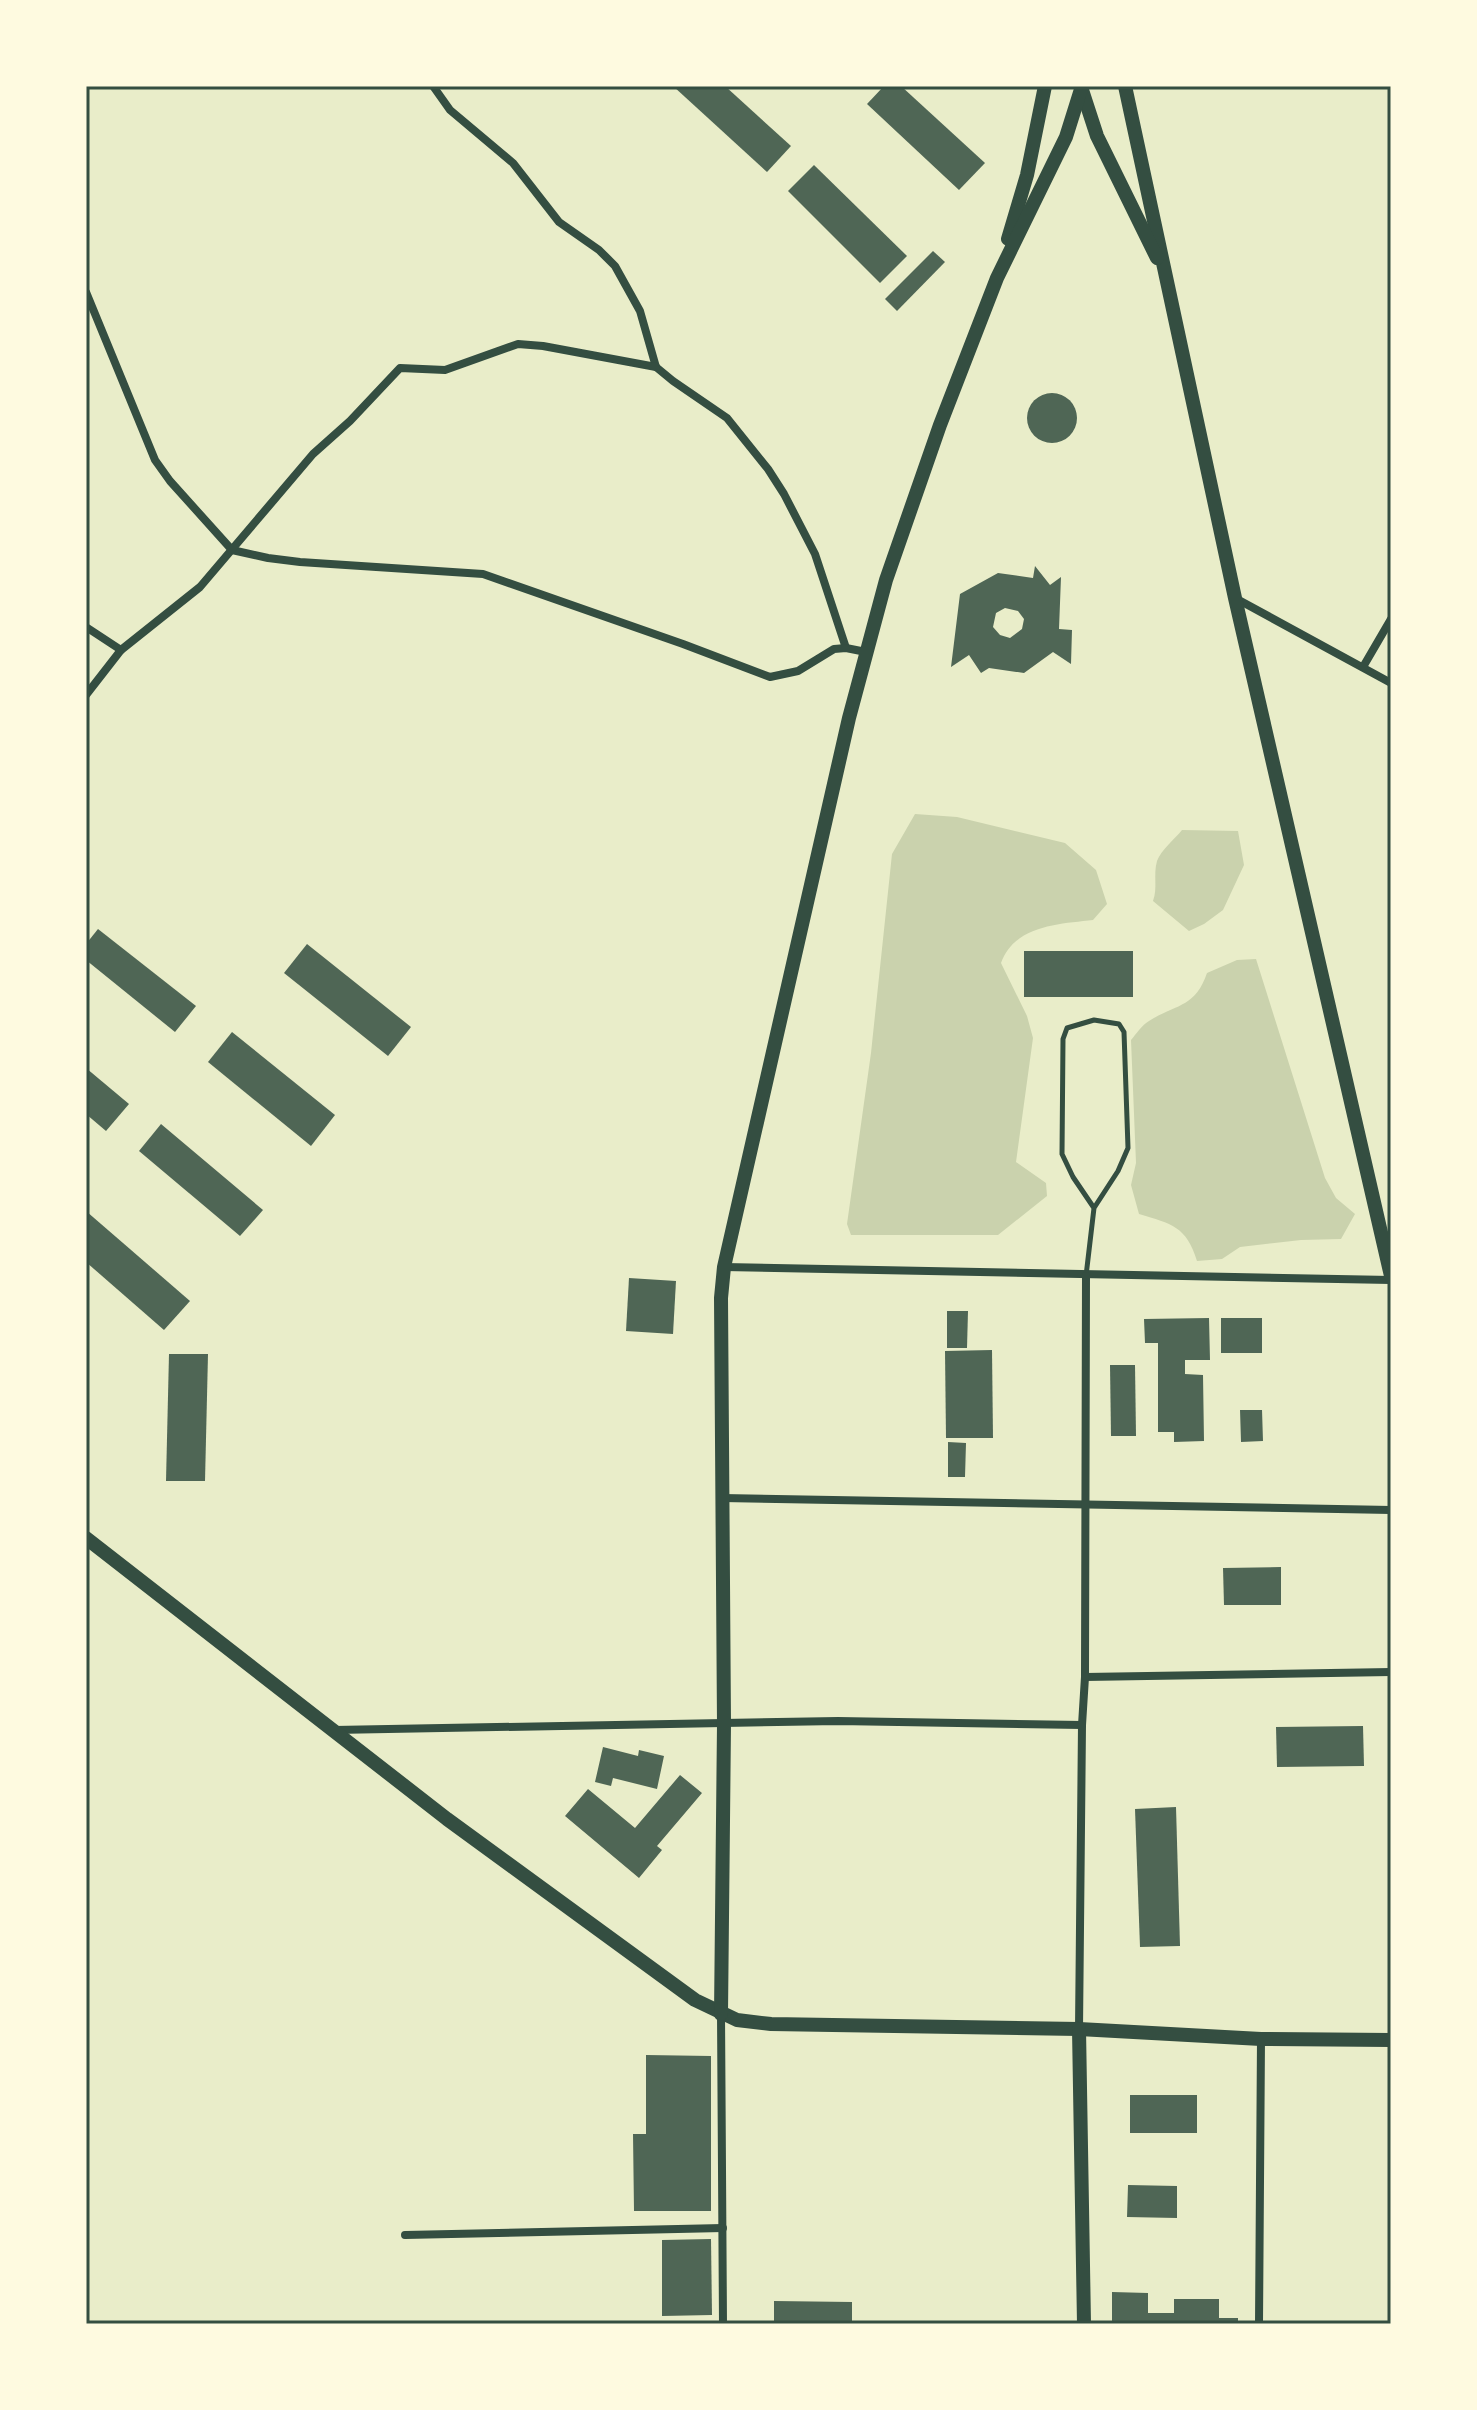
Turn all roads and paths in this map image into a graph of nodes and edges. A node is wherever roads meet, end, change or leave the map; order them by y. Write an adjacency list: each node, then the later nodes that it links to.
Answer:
1 (433, 86): 8 (street)
2 (1045, 86): 5 (main road)
3 (1125, 86): 6 (main road)
4 (1081, 87): 5 (main road); 6 (main road)
5 (997, 278): 15 (main road)
6 (1169, 284): 10 (main road)
7 (86, 292): 9 (street)
8 (656, 367): 9 (street); 13 (street)
9 (232, 550): 13 (street); 14 (street)
10 (1235, 598): 16 (street); 21 (main road)
11 (1391, 619): 16 (street)
12 (86, 627): 14 (street)
13 (846, 648): 15 (street)
14 (121, 650): 18 (street)
15 (866, 652): 22 (main road)
16 (1363, 667): 17 (street)
17 (1391, 683)
18 (86, 695)
19 (1094, 1208): 19 (lane); 23 (lane)
20 (1391, 1225): 21 (street)
21 (1383, 1239): 24 (main road)
22 (724, 1267): 23 (street); 25 (main road)
23 (1086, 1276): 24 (street); 26 (street)
24 (1391, 1278)
25 (722, 1498): 26 (street); 31 (main road)
26 (1084, 1503): 27 (street); 30 (street)
27 (1391, 1510)
28 (86, 1538): 33 (main road)
29 (1391, 1672): 30 (street)
30 (1085, 1677): 32 (street)
31 (724, 1724): 32 (street); 33 (street); 34 (main road)
32 (1082, 1725): 35 (street)
33 (333, 1730): 34 (main road)
34 (721, 2014): 35 (main road); 38 (street)
35 (1079, 2029): 36 (main road); 41 (main road)
36 (1261, 2039): 37 (main road); 42 (street)
37 (1391, 2040)
38 (723, 2228): 39 (street); 40 (street)
39 (405, 2235)
40 (723, 2324)
41 (1084, 2324)
42 (1259, 2324)

